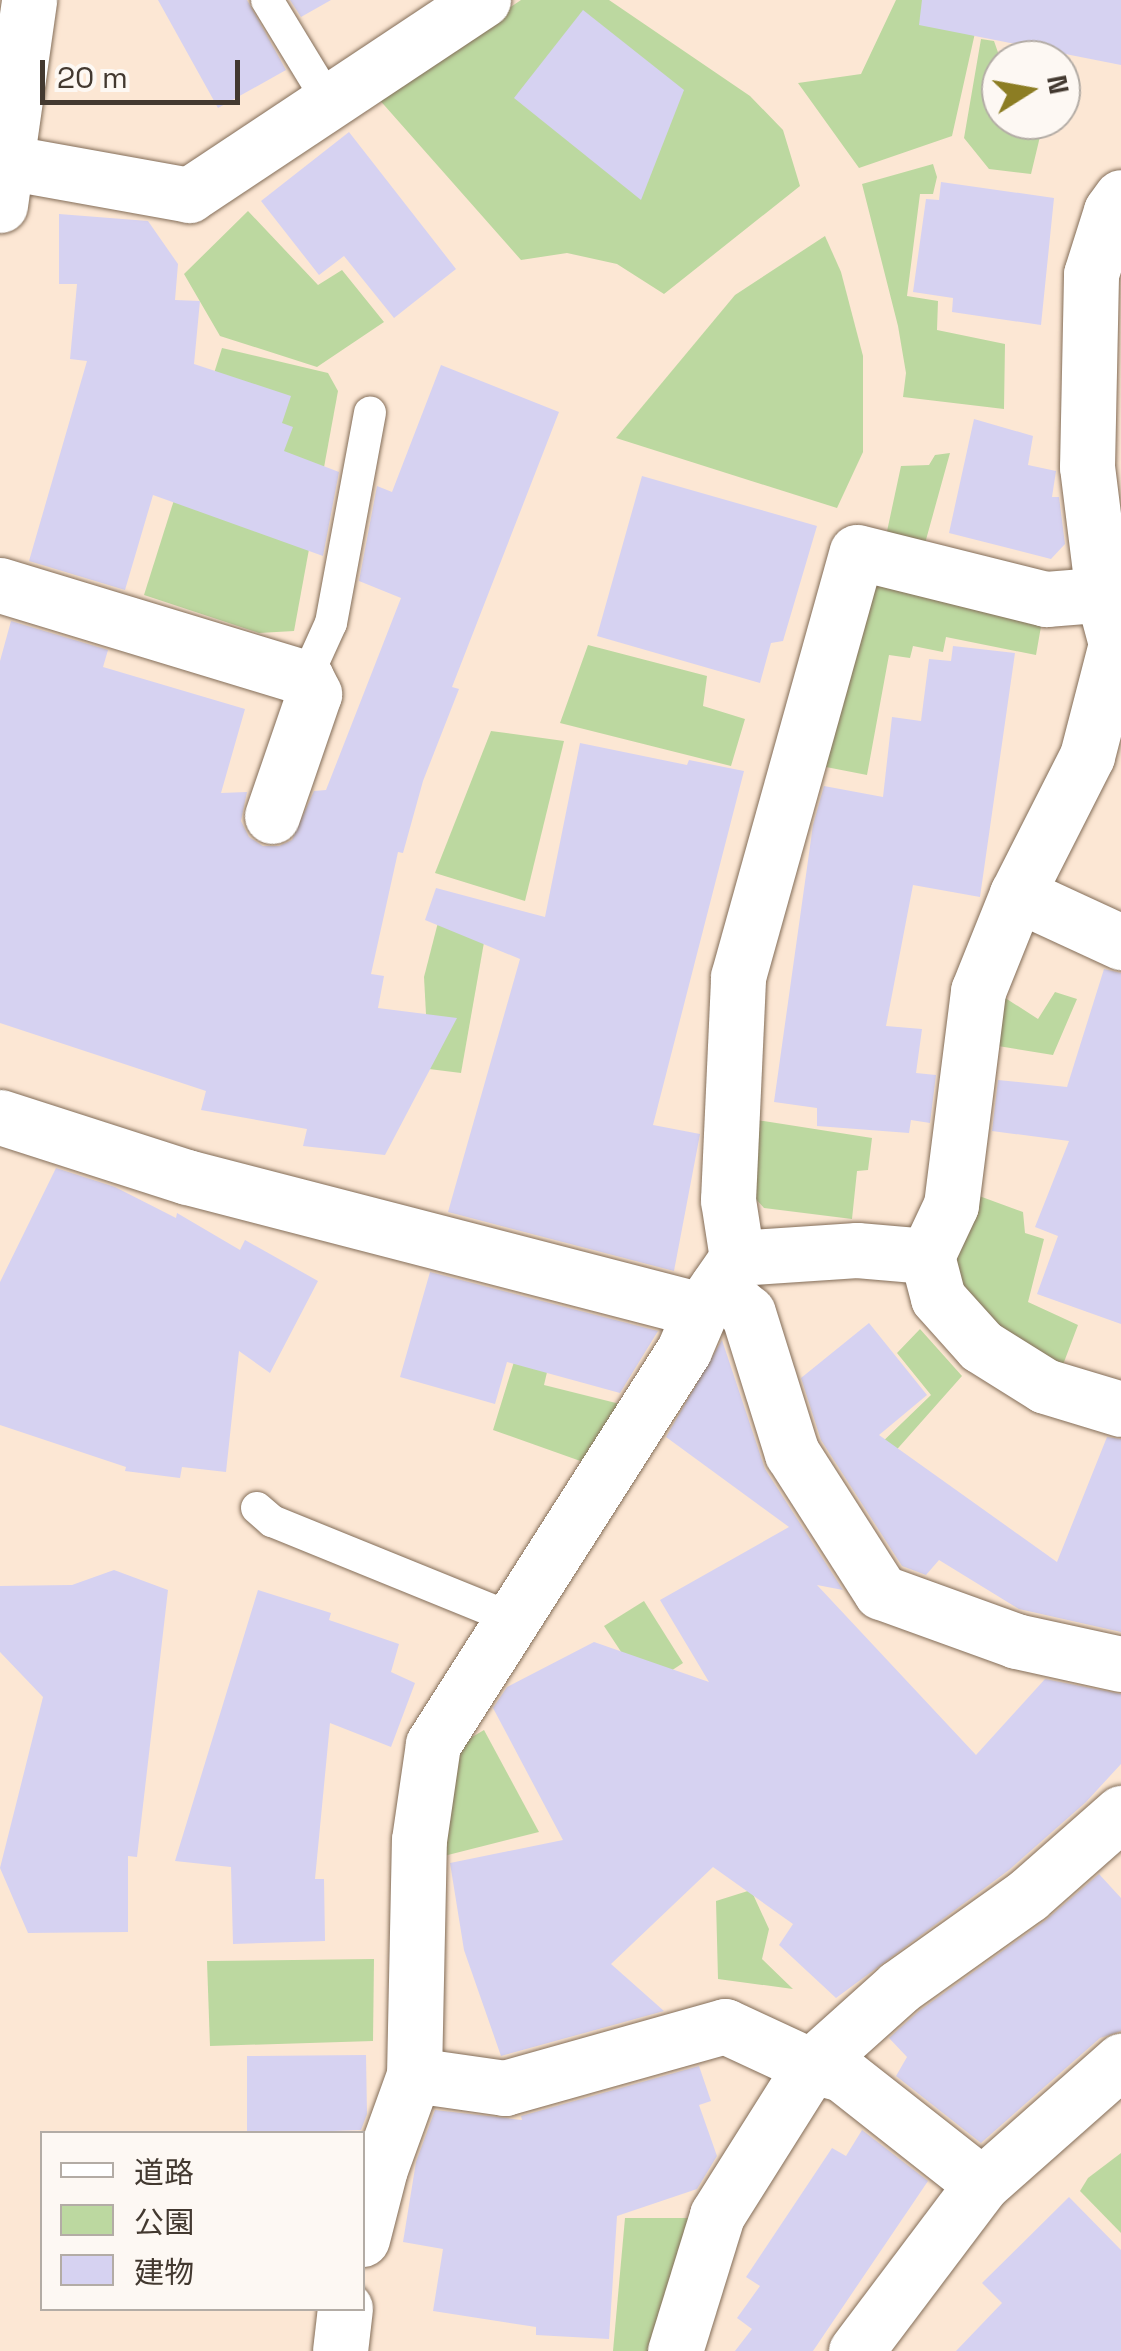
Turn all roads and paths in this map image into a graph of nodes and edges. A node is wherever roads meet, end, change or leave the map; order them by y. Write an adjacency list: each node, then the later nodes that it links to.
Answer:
1 (29, 0): 5 (street)
2 (267, 0): 4 (lane)
3 (482, 0): 4 (street)
4 (330, 102): 5 (street)
5 (3, 183)
6 (1121, 198): 9 (street)
7 (370, 413): 10 (lane)
8 (0, 584): 10 (street)
9 (1112, 594): 12 (street); 16 (street)
10 (306, 678): 11 (street)
11 (272, 816)
12 (1016, 894): 13 (street); 15 (street)
13 (1121, 942)
14 (0, 1117): 16 (street)
15 (928, 1256): 16 (street); 17 (street)
16 (719, 1285): 19 (street); 20 (street)
17 (1121, 1409)
18 (257, 1508): 19 (lane)
19 (513, 1618): 24 (street)
20 (1121, 1664)
21 (1121, 1813): 23 (street)
22 (1121, 2061): 25 (street)
23 (811, 2066): 24 (street); 25 (street); 29 (street)
24 (414, 2075): 26 (street)
25 (982, 2184): 30 (street)
26 (365, 2226)
27 (345, 2311): 28 (street)
28 (340, 2351)
29 (675, 2351)
30 (856, 2351)

